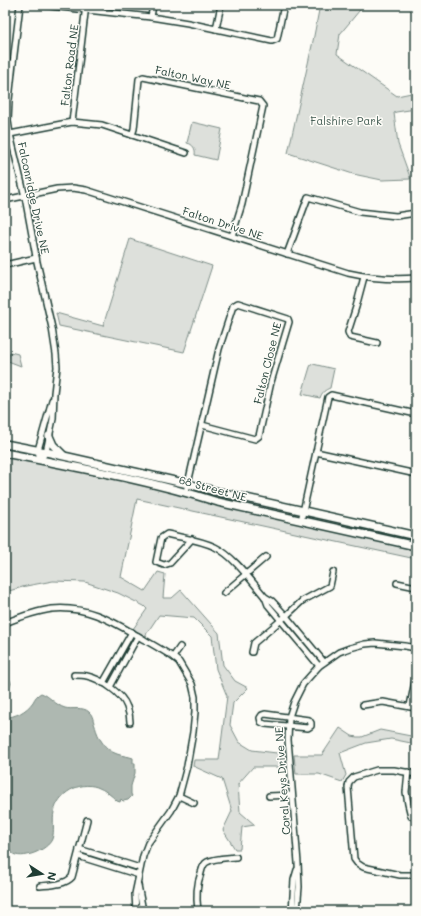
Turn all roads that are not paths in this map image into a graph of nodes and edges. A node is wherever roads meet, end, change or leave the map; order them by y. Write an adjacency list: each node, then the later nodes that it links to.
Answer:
1 (20, 5): 10 (street, Falconridge Drive NE)
2 (41, 5): 6 (street)
3 (153, 5): 7 (street)
4 (221, 5): 8 (street)
5 (284, 5): 8 (street)
6 (86, 7): 7 (street); 11 (street, Falton Road NE)
7 (151, 17): 8 (street)
8 (216, 29)
9 (5, 62): 10 (street)
10 (13, 63): 12 (street, Falconridge Drive NE)
11 (72, 122): 12 (street); 13 (street)
12 (10, 134): 15 (street, Falconridge Drive NE)
13 (132, 135): 14 (street); 18 (street, Falton Way NE)
14 (186, 153)
15 (25, 197): 16 (street, Falton Drive NE); 18 (street, Falton Drive NE); 20 (street, Falconridge Drive NE)
16 (5, 200)
17 (416, 213): 19 (street)
18 (232, 236): 19 (street, Falton Drive NE)
19 (287, 254): 22 (street, Falton Drive NE)
20 (36, 258): 21 (street); 25 (street, Falconridge Drive NE)
21 (5, 265)
22 (364, 277): 23 (street, Falton Drive NE); 24 (street)
23 (416, 278)
24 (377, 343)
25 (54, 393): 28 (street, Falconridge Drive NE); 30 (street, Falconridge Drive NE)
26 (416, 414): 32 (street)
27 (202, 425): 27 (street, Falton Close NE); 37 (street, Falton Close NE)
28 (49, 436): 31 (street, Falconridge Drive NE); 34 (main road)
29 (5, 444): 30 (main road, 68 Street NE)
30 (38, 450): 31 (main road, 68 Street NE); 35 (street, Falconridge Drive NE)
31 (46, 452): 34 (main road, 68 Street NE); 35 (street, Falconridge Drive NE)
32 (316, 452): 36 (street); 39 (street)
33 (5, 453): 35 (main road, 68 Street NE)
34 (64, 456): 37 (main road, 68 Street NE)
35 (40, 460): 38 (main road, 68 Street NE)
36 (416, 474)
37 (188, 484): 38 (street, Falton Close NE); 39 (main road, 68 Street NE)
38 (186, 492): 40 (main road, 68 Street NE)
39 (303, 511): 40 (street); 41 (main road, 68 Street NE)
40 (301, 521): 43 (main road, 68 Street NE)
41 (416, 536)
42 (192, 540): 42 (street); 46 (street)
43 (416, 546)
44 (266, 557): 46 (street)
45 (333, 572): 50 (street)
46 (246, 575): 49 (street); 50 (street)
47 (397, 583): 48 (street)
48 (416, 587)
49 (224, 593)
50 (283, 618): 56 (street); 58 (street); 59 (street)
51 (5, 623): 52 (street)
52 (132, 632): 53 (street); 64 (street)
53 (138, 636): 57 (street); 65 (street)
54 (180, 647): 57 (street)
55 (416, 648): 58 (street, Coral Keys Drive NE)
56 (252, 652)
57 (173, 657): 75 (street)
58 (324, 662): 59 (street, Coral Keys Drive NE)
59 (319, 666): 69 (street, Coral Keys Drive NE)
60 (74, 675): 64 (street)
61 (416, 676): 67 (street)
62 (5, 677): 63 (street)
63 (7, 683)
64 (103, 683): 65 (street)
65 (110, 687): 70 (street)
66 (363, 705): 67 (street)
67 (410, 706): 68 (street)
68 (416, 708)
69 (289, 717): 71 (street, Coral Keys Drive NE); 71 (street); 71 (street)
70 (130, 722)
71 (288, 726): 74 (street, Coral Keys Drive NE)
72 (408, 772): 73 (street); 78 (street); 86 (street)
73 (416, 774)
74 (292, 795): 76 (street); 83 (street, Coral Keys Drive NE)
75 (179, 796): 77 (street); 84 (street)
76 (269, 796)
77 (194, 803)
78 (411, 816)
79 (87, 820): 80 (street)
80 (79, 849): 81 (street); 84 (street)
81 (78, 856): 85 (street); 88 (street)
82 (236, 857): 91 (street)
83 (298, 863): 92 (street, Coral Keys Drive NE); 93 (street, Coral Keys Drive NE)
84 (140, 868): 85 (street)
85 (139, 874): 87 (street)
86 (416, 875)
87 (137, 882): 89 (street); 90 (street)
88 (40, 886)
89 (136, 911)
90 (143, 911)
91 (198, 911)
92 (292, 911)
93 (297, 911)

